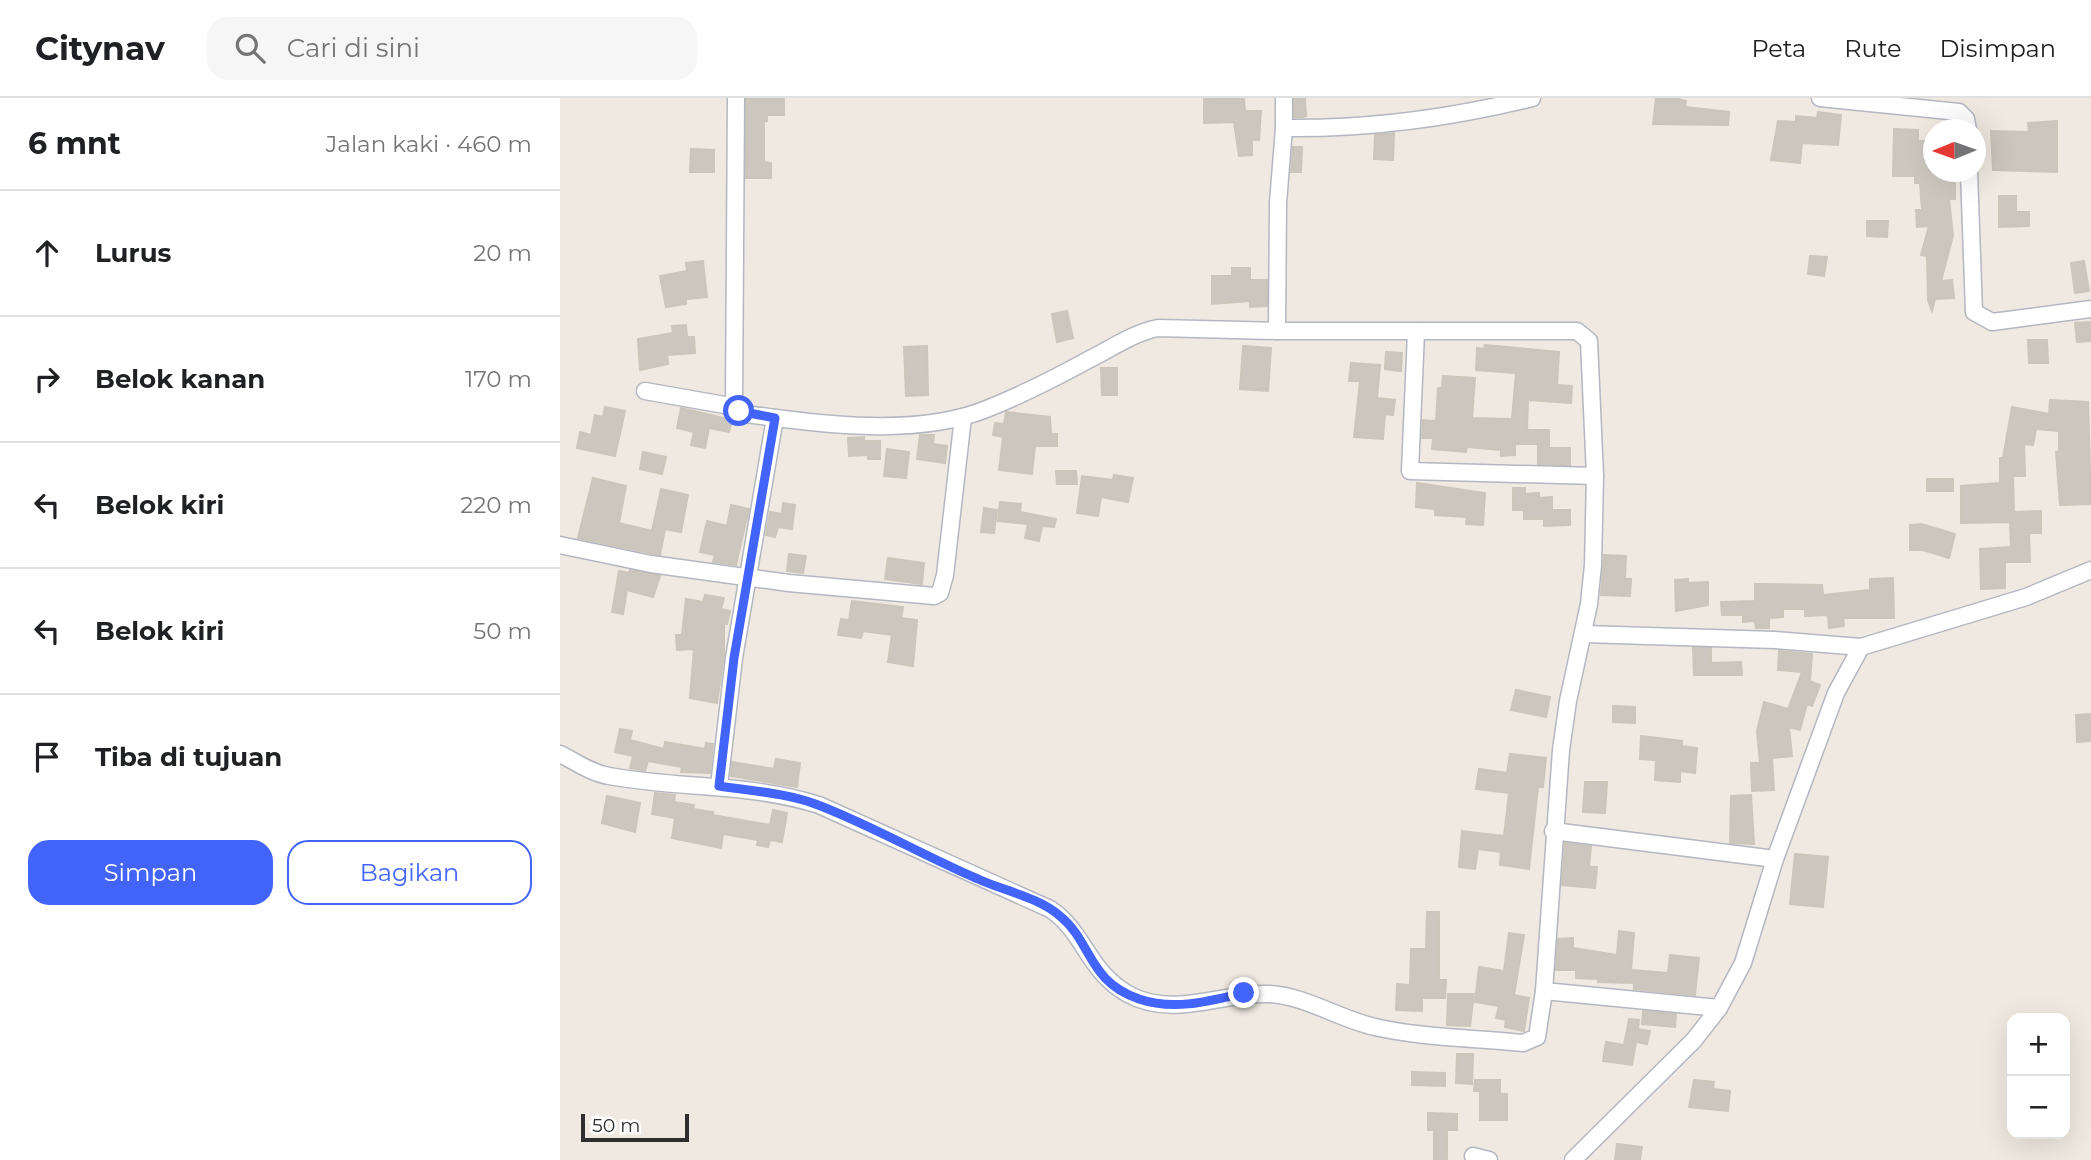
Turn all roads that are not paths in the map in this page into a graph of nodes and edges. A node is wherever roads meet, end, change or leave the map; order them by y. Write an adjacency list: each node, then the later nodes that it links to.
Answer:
1 (736, 98): 12 (street)
2 (1284, 98): 6 (street)
3 (1532, 98): 6 (street)
4 (1820, 98): 5 (street)
5 (1966, 119)
6 (1284, 128): 9 (street)
7 (1969, 182): 8 (street)
8 (2091, 309)
9 (1277, 331): 10 (street); 13 (street)
10 (1416, 332): 15 (street); 15 (street)
11 (645, 391): 12 (street)
12 (736, 407): 14 (street)
13 (963, 417): 14 (street); 18 (street)
14 (775, 418): 18 (street)
15 (1595, 476): 19 (street)
16 (560, 544): 18 (street)
17 (2091, 570): 20 (street)
18 (749, 577): 22 (street)
19 (1584, 634): 20 (street); 23 (street)
20 (1861, 647): 24 (street)
21 (560, 754): 22 (street)
22 (719, 786): 25 (street)
23 (1553, 831): 24 (street); 25 (street)
24 (1775, 859): 26 (street)
25 (1544, 990): 26 (street)
26 (1719, 1008): 27 (street)
27 (1573, 1160)

